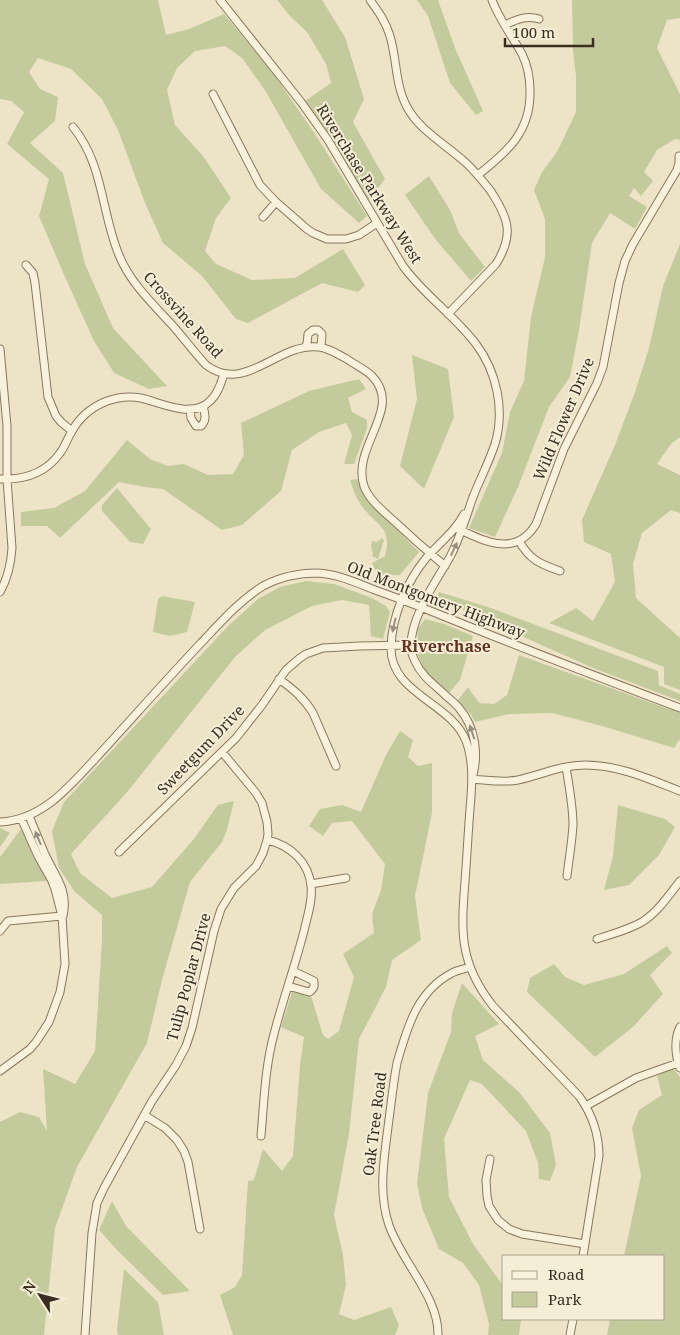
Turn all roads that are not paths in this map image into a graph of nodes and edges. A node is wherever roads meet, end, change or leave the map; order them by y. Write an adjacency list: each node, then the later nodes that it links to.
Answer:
1 (220, 0): 12 (street, Riverchase Parkway West)
2 (370, 0): 9 (street)
3 (492, 0): 5 (street)
4 (539, 19): 5 (street)
5 (504, 25): 9 (street)
6 (212, 94): 10 (street)
7 (73, 127): 18 (street, Crossvine Road)
8 (679, 156): 24 (street, Wild Flower Drive)
9 (478, 175): 14 (street)
10 (276, 202): 11 (street); 12 (street)
11 (263, 217)
12 (377, 223): 14 (street, Riverchase Parkway West)
13 (26, 265): 21 (street)
14 (448, 314): 23 (street, Riverchase Parkway West)
15 (305, 347): 16 (street, Crossvine Road); 16 (street); 18 (street, Crossvine Road)
16 (321, 347): 25 (street, Crossvine Road)
17 (0, 349): 22 (street)
18 (224, 374): 19 (street)
19 (203, 406): 20 (street); 20 (street)
20 (190, 409): 21 (street)
21 (72, 431): 22 (street)
22 (3, 479): 28 (street)
23 (458, 530): 24 (street); 25 (street, Riverchase Parkway West); 26 (street, Riverchase Parkway West, one-way to 23)
24 (518, 541): 27 (street)
25 (430, 554): 26 (street, Crossvine Road); 29 (street, Riverchase Parkway West)
26 (445, 566): 30 (street, Riverchase Parkway West)
27 (560, 571)
28 (0, 592)
29 (402, 600): 30 (street, Old Montgomery Highway); 31 (street, Riverchase Parkway West, one-way to 31); 40 (street, Old Montgomery Highway)
30 (422, 607): 32 (street, Riverchase Parkway West); 34 (street, Old Montgomery Highway)
31 (391, 646): 32 (street, Sweetgum Drive); 33 (street, Sweetgum Drive); 38 (street, Riverchase Parkway West)
32 (411, 646): 38 (street, Riverchase Parkway West, one-way to 32)
33 (280, 679): 35 (street, Sweetgum Drive); 36 (street)
34 (680, 708)
35 (222, 752): 42 (street, Tulip Poplar Drive); 43 (street, Sweetgum Drive)
36 (336, 766)
37 (566, 767): 38 (street); 39 (street); 44 (street)
38 (472, 780): 51 (street, Riverchase Parkway West)
39 (680, 791)
40 (25, 817): 41 (street, Old Montgomery Highway); 48 (street)
41 (0, 822)
42 (267, 840): 47 (street); 58 (street, Tulip Poplar Drive)
43 (119, 852)
44 (567, 876)
45 (346, 878): 47 (street)
46 (680, 881): 50 (street)
47 (311, 884): 52 (street)
48 (62, 916): 49 (street); 56 (street)
49 (0, 931)
50 (597, 939)
51 (470, 968): 57 (street, Riverchase Parkway West); 66 (street, Oak Tree Road)
52 (293, 972): 53 (street); 53 (street)
53 (288, 986): 59 (street)
54 (680, 1027): 55 (street)
55 (679, 1065): 57 (street)
56 (0, 1071)
57 (586, 1106): 62 (street, Riverchase Parkway West)
58 (144, 1115): 61 (street); 65 (street, Tulip Poplar Drive)
59 (262, 1136)
60 (490, 1159): 62 (street)
61 (200, 1229)
62 (585, 1244): 63 (street, Riverchase Parkway West)
63 (583, 1255)
64 (573, 1320): 67 (street)
65 (85, 1335)
66 (438, 1335)
67 (570, 1335)

